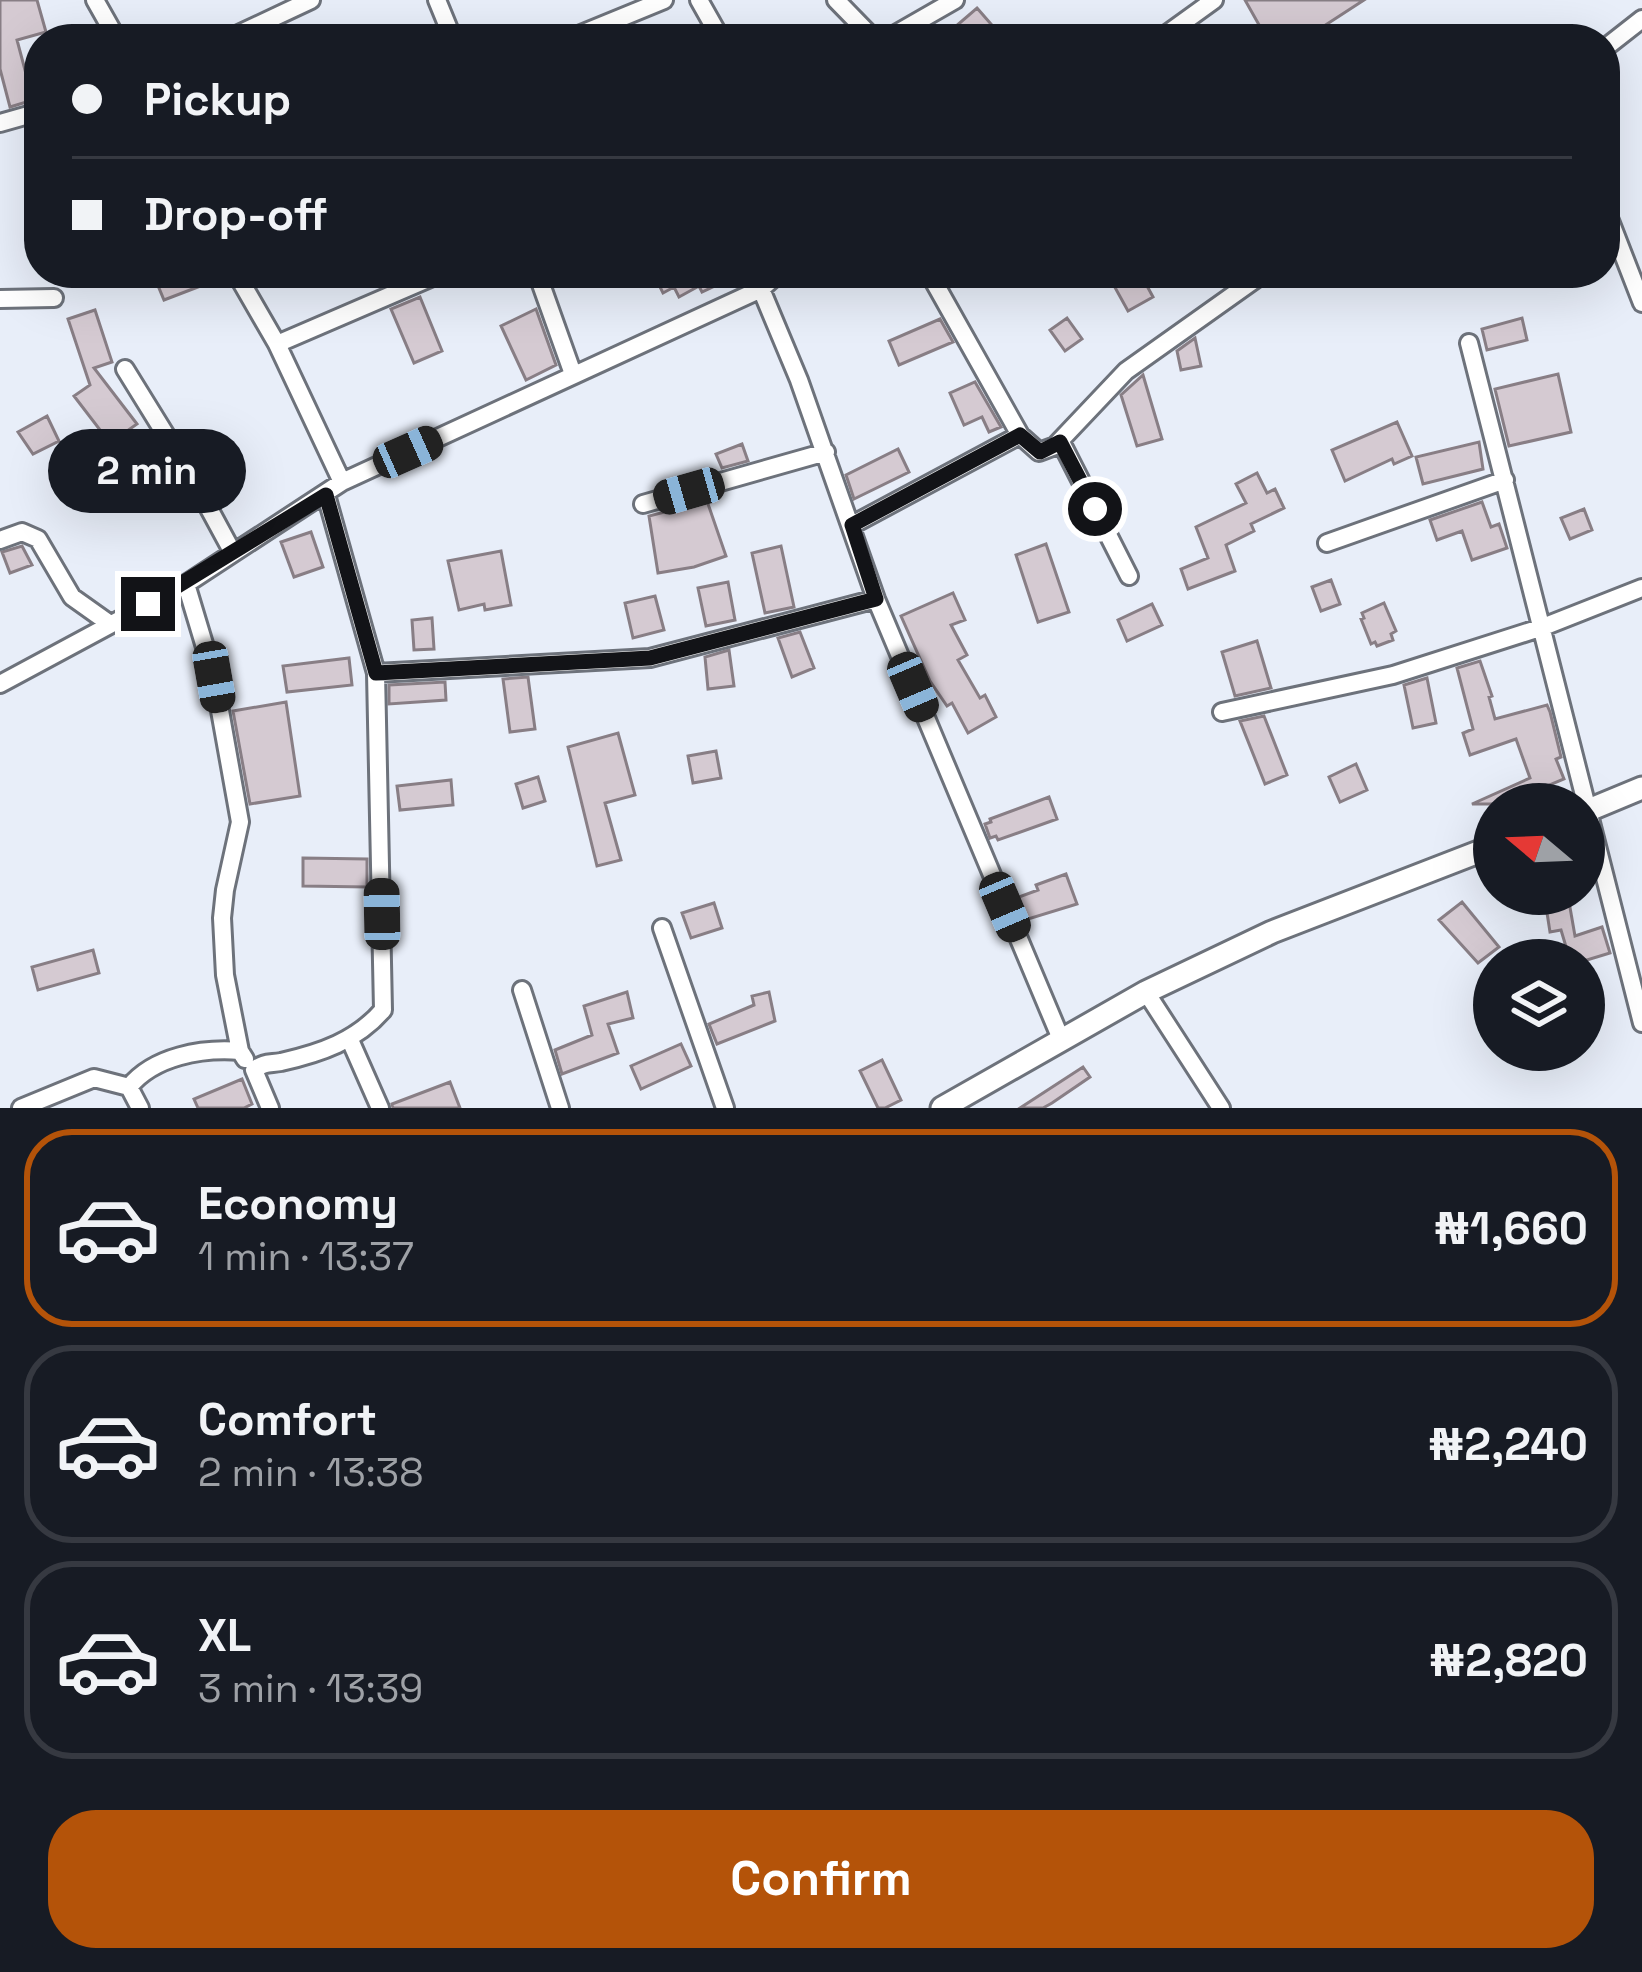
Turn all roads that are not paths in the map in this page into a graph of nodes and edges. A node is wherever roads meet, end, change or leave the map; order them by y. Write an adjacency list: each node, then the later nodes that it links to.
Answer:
1 (311, 0): 6 (street)
2 (664, 0): 7 (street)
3 (836, 0): 8 (street)
4 (955, 0): 9 (street)
5 (1214, 0): 10 (street)
6 (260, 24)
7 (605, 24)
8 (859, 24)
9 (913, 24)
10 (1181, 24)
11 (1620, 247): 20 (street)
12 (245, 288): 21 (street)
13 (407, 288): 21 (street)
14 (542, 288): 24 (street)
15 (937, 288): 25 (street)
16 (1243, 288): 26 (street)
17 (761, 289): 24 (street); 27 (street)
18 (54, 298): 19 (street)
19 (0, 299)
20 (1642, 303)
21 (278, 344): 29 (street)
22 (1469, 344): 28 (street)
23 (125, 369): 35 (street)
24 (573, 374): 29 (street)
25 (1020, 435): 26 (street); 32 (street)
26 (1060, 442): 36 (street)
27 (826, 452): 31 (street); 32 (street)
28 (1504, 480): 34 (street); 41 (street)
29 (342, 482): 30 (street)
30 (326, 495): 35 (street); 42 (street)
31 (643, 504)
32 (852, 525): 39 (street)
33 (0, 540): 40 (street)
34 (1328, 543)
35 (232, 551): 37 (street)
36 (1130, 576)
37 (186, 584): 40 (street); 57 (street)
38 (1642, 588): 41 (street)
39 (876, 599): 42 (street); 55 (street)
40 (110, 624): 43 (street)
41 (1543, 627): 44 (street); 45 (street)
42 (376, 673): 56 (street)
43 (0, 684)
44 (1222, 712)
45 (1579, 783)
46 (1642, 788): 47 (street)
47 (1605, 803)
48 (1473, 854): 53 (street)
49 (1605, 874): 51 (street)
50 (662, 928): 65 (street)
51 (1636, 972): 54 (street)
52 (522, 990): 64 (street)
53 (1146, 992): 55 (street); 67 (street)
54 (1642, 1023)
55 (1060, 1039): 66 (street)
56 (350, 1040): 58 (street); 60 (street)
57 (240, 1052): 58 (street); 59 (street)
58 (254, 1070): 63 (street)
59 (129, 1087): 61 (street); 62 (street)
60 (377, 1107)
61 (21, 1108)
62 (140, 1108)
63 (270, 1108)
64 (560, 1108)
65 (724, 1108)
66 (942, 1108)
67 (1221, 1108)

